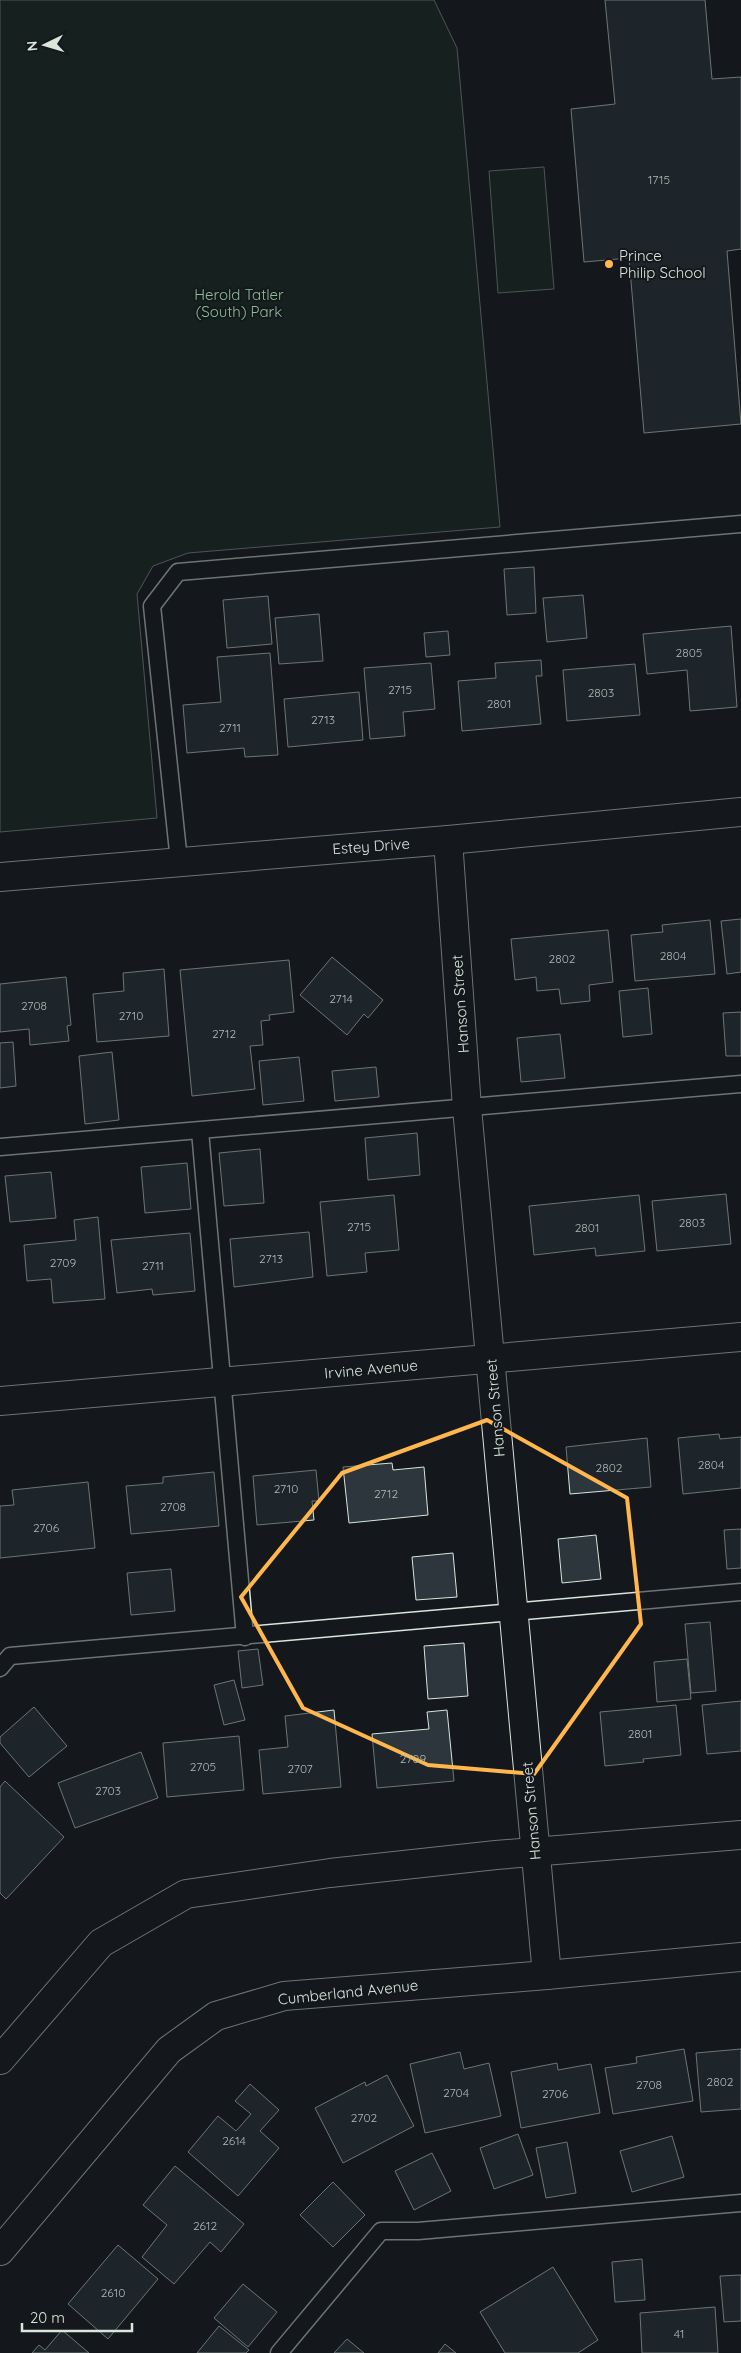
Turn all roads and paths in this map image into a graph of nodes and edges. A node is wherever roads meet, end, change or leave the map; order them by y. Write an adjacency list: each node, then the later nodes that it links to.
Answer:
1 (741, 524): 4 (lane)
2 (741, 812): 3 (street, Estey Drive)
3 (448, 840): 4 (street, Estey Drive); 7 (street, Hanson Street)
4 (179, 861): 5 (street, Estey Drive)
5 (0, 877)
6 (741, 1084): 7 (lane)
7 (468, 1108): 8 (lane); 11 (street, Hanson Street)
8 (200, 1131): 9 (lane); 12 (lane)
9 (0, 1147)
10 (741, 1337): 11 (street, Irvine Avenue)
11 (491, 1359): 12 (street, Irvine Avenue); 15 (street, Hanson Street)
12 (222, 1382): 13 (street, Irvine Avenue); 16 (lane)
13 (0, 1401)
14 (741, 1592): 15 (lane)
15 (512, 1613): 16 (lane); 19 (street, Hanson Street)
16 (245, 1637): 17 (lane)
17 (0, 1668)
18 (741, 1835): 19 (street)
19 (535, 1852): 21 (street, Hanson Street); 22 (street)
20 (741, 1957): 21 (street, Cumberland Avenue)
21 (547, 1975): 24 (street, Cumberland Avenue)
22 (0, 2060)
23 (741, 2203): 25 (lane)
24 (0, 2251)
25 (279, 2353)

